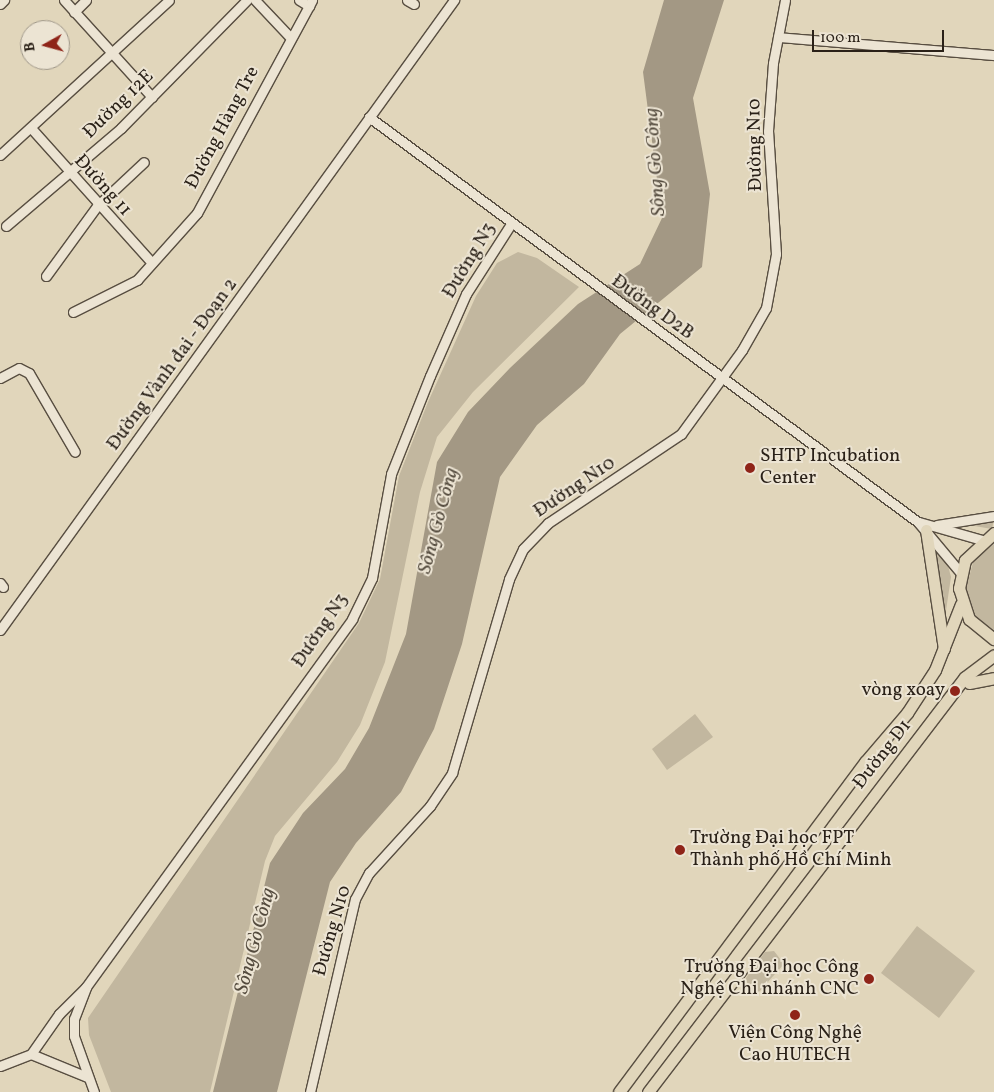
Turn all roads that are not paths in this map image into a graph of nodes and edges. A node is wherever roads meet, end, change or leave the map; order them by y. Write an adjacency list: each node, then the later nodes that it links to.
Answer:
1 (4, 0): 11 (street)
2 (64, 0): 12 (street)
3 (86, 0): 12 (street)
4 (169, 0): 15 (street)
5 (247, 0): 17 (street, Đường 12E)
6 (299, 0): 10 (street)
7 (454, 0): 18 (street, Đường Vành đai - Đoạn 2)
8 (786, 0): 14 (street, Đường N10)
9 (259, 1): 13 (street)
10 (310, 3): 13 (street, Đường Hàng Tre)
11 (0, 4)
12 (74, 12): 15 (street)
13 (290, 36): 26 (street, Đường Hàng Tre)
14 (778, 37): 16 (street); 30 (street, Đường N10)
15 (110, 55): 17 (street); 19 (street)
16 (994, 55)
17 (152, 97): 22 (street, Đường 12E)
18 (369, 117): 24 (street, Đường D2B); 38 (street, Đường Vành đai - Đoạn 2)
19 (31, 128): 20 (street); 22 (street, Đường 11)
20 (0, 155)
21 (144, 162): 23 (street)
22 (69, 174): 23 (street, Đường 11); 25 (street, Đường 12E)
23 (97, 206): 26 (street, Đường 11); 27 (street)
24 (511, 224): 30 (street, Đường D2B); 46 (street, Đường N3)
25 (6, 226)
26 (152, 263): 28 (street, Đường Hàng Tre)
27 (46, 276)
28 (73, 312)
29 (0, 378): 31 (street)
30 (722, 379): 33 (street, Đường D2B); 55 (street, Đường N10)
31 (75, 452)
32 (994, 516): 33 (street)
33 (926, 526): 35 (street, Đường D2B); 36 (street, Đường D2B); 40 (main road)
34 (994, 533): 35 (main road)
35 (982, 540): 36 (main road)
36 (960, 572): 37 (main road)
37 (962, 604): 39 (main road); 40 (main road, Đường D1)
38 (0, 630)
39 (994, 639)
40 (944, 650): 47 (main road, Đường D1)
41 (994, 655): 42 (main road, Đường D1)
42 (975, 669): 44 (main road); 45 (main road, Đường D1)
43 (994, 678): 44 (main road)
44 (969, 684): 45 (main road, Đường D1)
45 (860, 812): 48 (main road, Đường D1)
46 (86, 987): 50 (street, Đường N3); 53 (street, Đường N3)
47 (676, 1018): 48 (main road); 49 (main road, Đường D1)
48 (693, 1031): 52 (main road, Đường D1)
49 (651, 1050): 56 (main road, Đường D1); 57 (main road, Đường D1)
50 (31, 1054): 51 (street); 53 (street)
51 (0, 1066)
52 (668, 1066): 58 (main road, Đường D1); 59 (main road, Đường D1)
53 (87, 1076): 54 (street, Đường N3)
54 (94, 1092)
55 (310, 1092)
56 (610, 1092)
57 (619, 1092)
58 (648, 1092)
59 (657, 1092)

